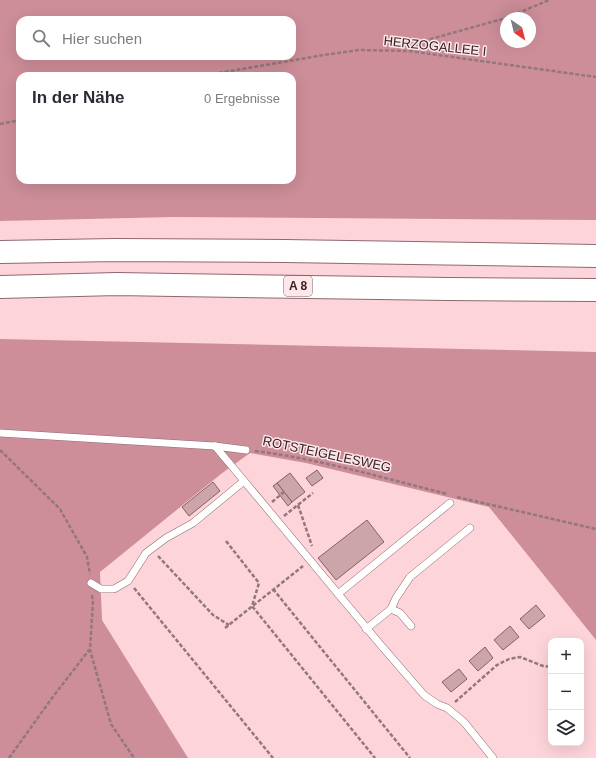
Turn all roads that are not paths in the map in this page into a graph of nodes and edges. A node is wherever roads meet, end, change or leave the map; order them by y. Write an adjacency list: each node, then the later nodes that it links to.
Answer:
1 (0, 252): 2 (highway)
2 (596, 256)
3 (0, 287): 4 (highway, A 8)
4 (596, 290)
5 (0, 433): 6 (lane, ROTSTEIGELESWEG)
6 (215, 446): 7 (lane, ROTSTEIGELESWEG); 8 (lane)
7 (246, 450)
8 (244, 481): 11 (lane); 12 (lane)
9 (450, 503): 12 (lane)
10 (470, 528): 13 (lane)
11 (91, 584)
12 (338, 594): 15 (lane)
13 (391, 609): 14 (lane); 15 (lane)
14 (411, 626)
15 (366, 628): 16 (lane)
16 (493, 758)

